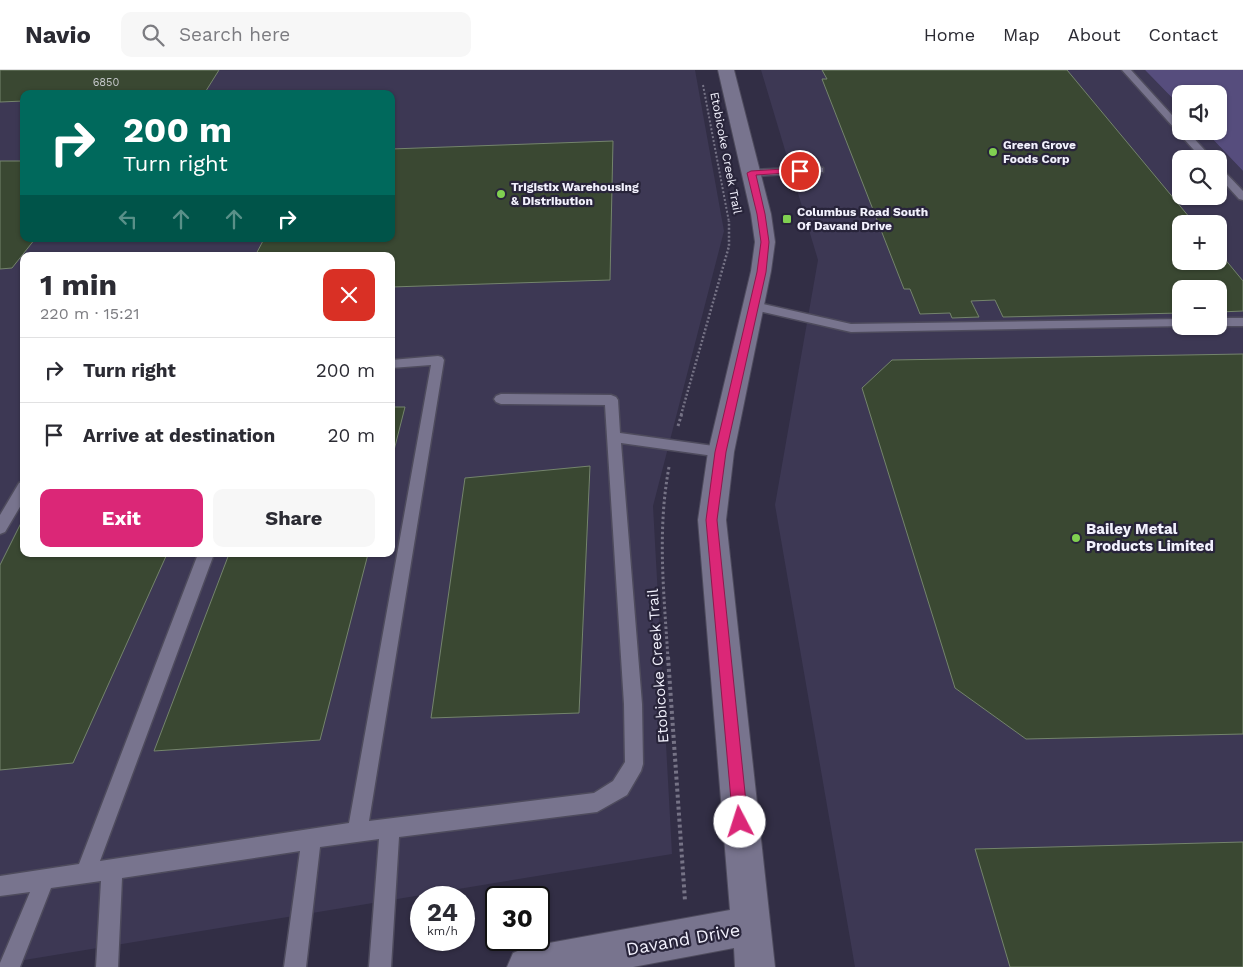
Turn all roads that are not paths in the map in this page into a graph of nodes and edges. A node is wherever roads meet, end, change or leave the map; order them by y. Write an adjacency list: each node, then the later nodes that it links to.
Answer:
1 (726, 70): 7 (street)
2 (1126, 70): 3 (lane)
3 (1172, 120)
4 (1190, 140): 5 (lane)
5 (1200, 150)
6 (820, 170): 7 (lane)
7 (751, 173): 10 (street)
8 (1227, 180): 9 (lane)
9 (1243, 197)
10 (754, 306): 13 (lane); 17 (street)
11 (1227, 322): 12 (lane)
12 (1243, 322)
13 (1172, 323)
14 (395, 364): 22 (lane)
15 (500, 399): 16 (lane)
16 (614, 437): 17 (lane); 21 (lane)
17 (721, 452): 28 (street)
18 (20, 494): 19 (lane)
19 (0, 528)
20 (205, 557): 25 (lane)
21 (390, 828): 22 (lane); 32 (lane)
22 (357, 832): 23 (lane)
23 (311, 839): 24 (lane); 31 (lane)
24 (112, 868): 25 (lane); 30 (lane)
25 (86, 872): 26 (lane)
26 (45, 879): 27 (lane); 29 (lane)
27 (0, 886)
28 (750, 926): 33 (street, Davand Drive); 34 (street)
29 (10, 967)
30 (107, 967)
31 (295, 967)
32 (380, 967)
33 (527, 967)
34 (755, 967)

